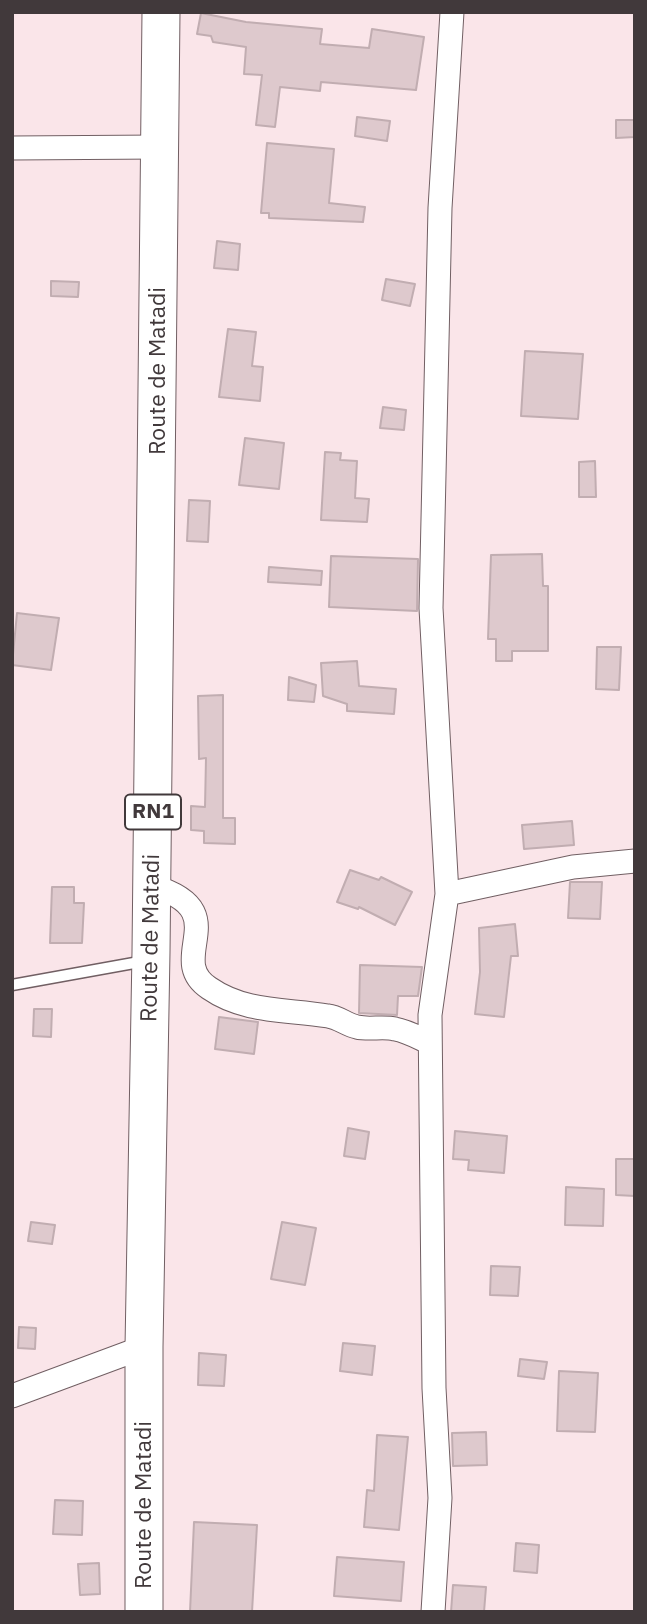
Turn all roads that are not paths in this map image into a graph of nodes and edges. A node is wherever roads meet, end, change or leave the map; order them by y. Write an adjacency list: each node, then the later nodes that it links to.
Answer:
1 (161, 12): 3 (highway, Route de Matadi / RN1)
2 (452, 12): 7 (street)
3 (160, 147): 4 (street); 6 (highway, Route de Matadi / RN1)
4 (12, 148)
5 (635, 861): 7 (street)
6 (152, 886): 8 (highway, Route de Matadi / RN1); 10 (street)
7 (447, 894): 10 (street)
8 (151, 960): 9 (lane); 11 (highway, Route de Matadi / RN1)
9 (12, 985)
10 (430, 1043): 14 (street)
11 (144, 1347): 12 (street); 13 (highway, Route de Matadi / RN1)
12 (12, 1396)
13 (145, 1612)
14 (433, 1612)

